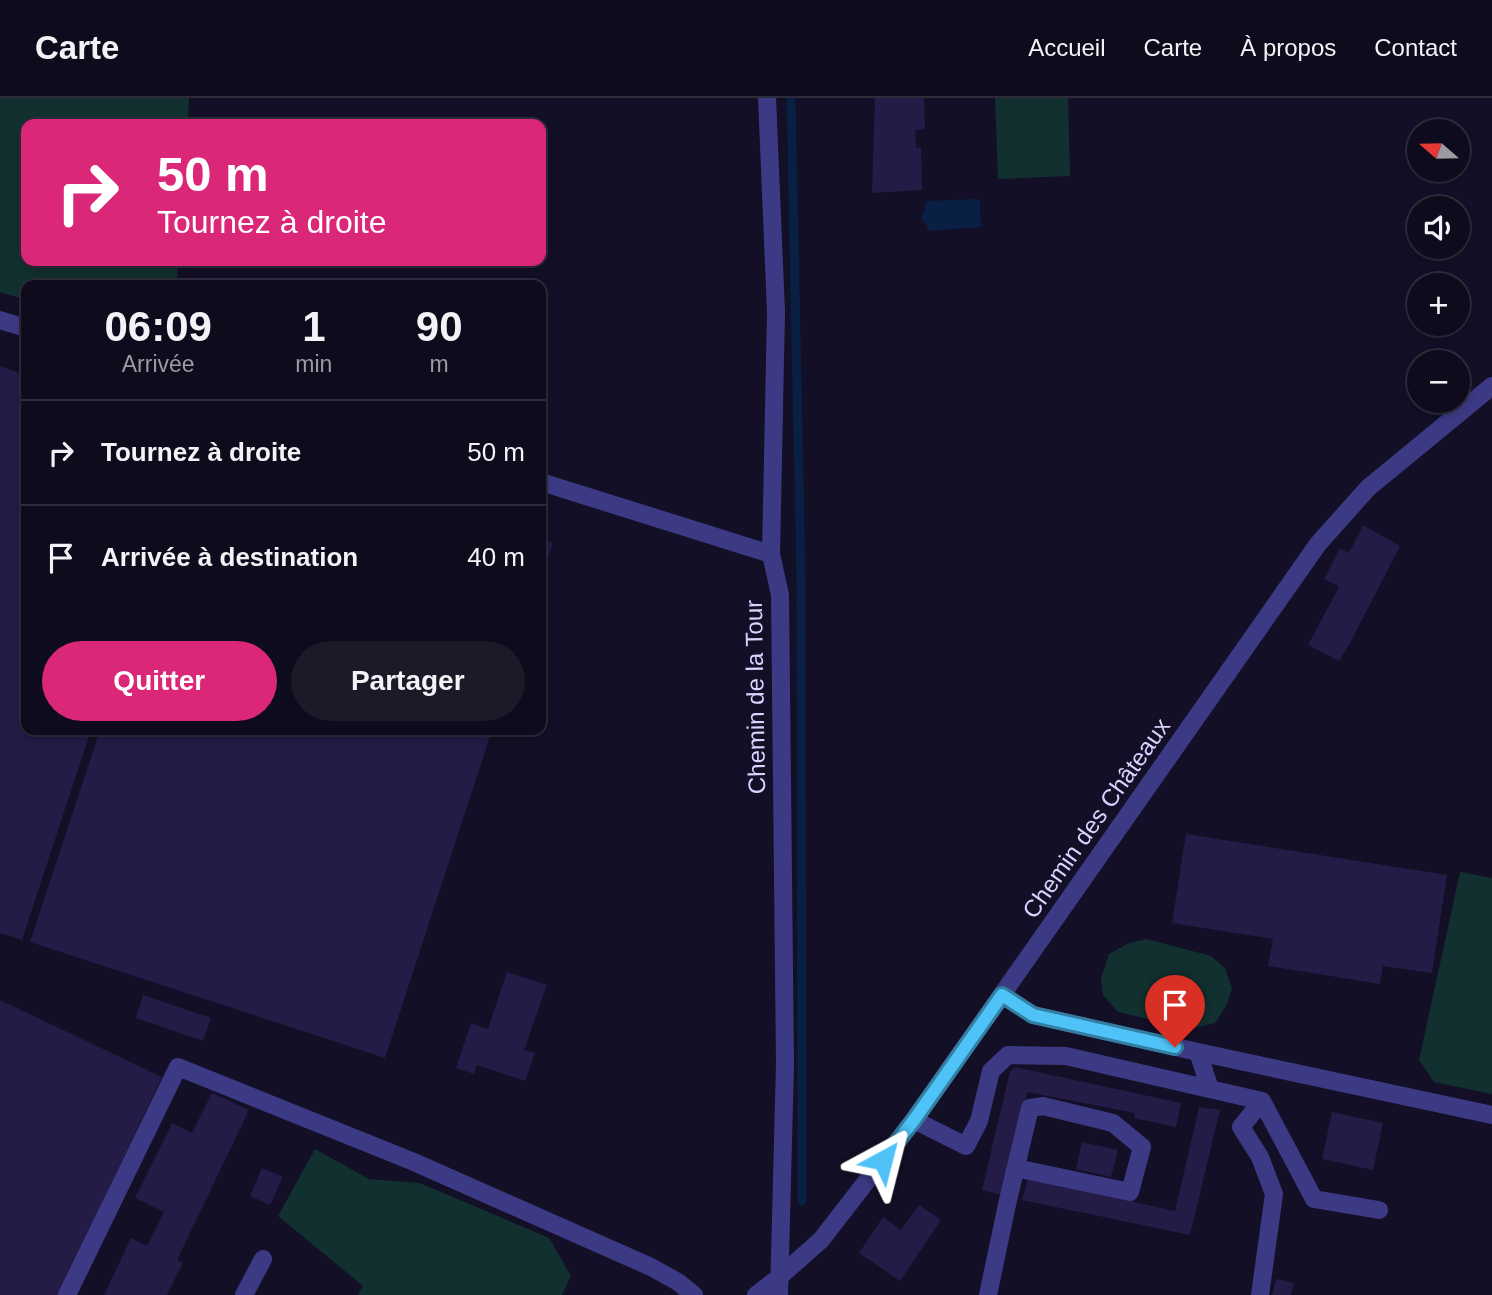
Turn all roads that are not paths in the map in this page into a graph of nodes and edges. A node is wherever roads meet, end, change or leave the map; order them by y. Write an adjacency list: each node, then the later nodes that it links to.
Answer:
1 (767, 98): 6 (street, Chemin de la Tour)
2 (0, 320): 3 (street)
3 (21, 326)
4 (1492, 386): 7 (street, Chemin des Châteaux)
5 (546, 484): 6 (street)
6 (771, 554): 16 (street, Chemin de la Tour)
7 (1002, 995): 8 (street); 12 (street, Chemin des Châteaux)
8 (1199, 1052): 9 (street); 11 (street)
9 (1210, 1089): 10 (street); 12 (street)
10 (1262, 1101): 14 (street); 22 (street)
11 (1492, 1115)
12 (914, 1120): 16 (street, Chemin des Châteaux)
13 (1016, 1168): 13 (street); 21 (street)
14 (1378, 1210)
15 (264, 1259): 18 (street)
16 (778, 1287): 20 (street, Chemin des Châteaux)
17 (67, 1295): 19 (street)
18 (244, 1295)
19 (694, 1295)
20 (756, 1295)
21 (988, 1295)
22 (1260, 1295)

